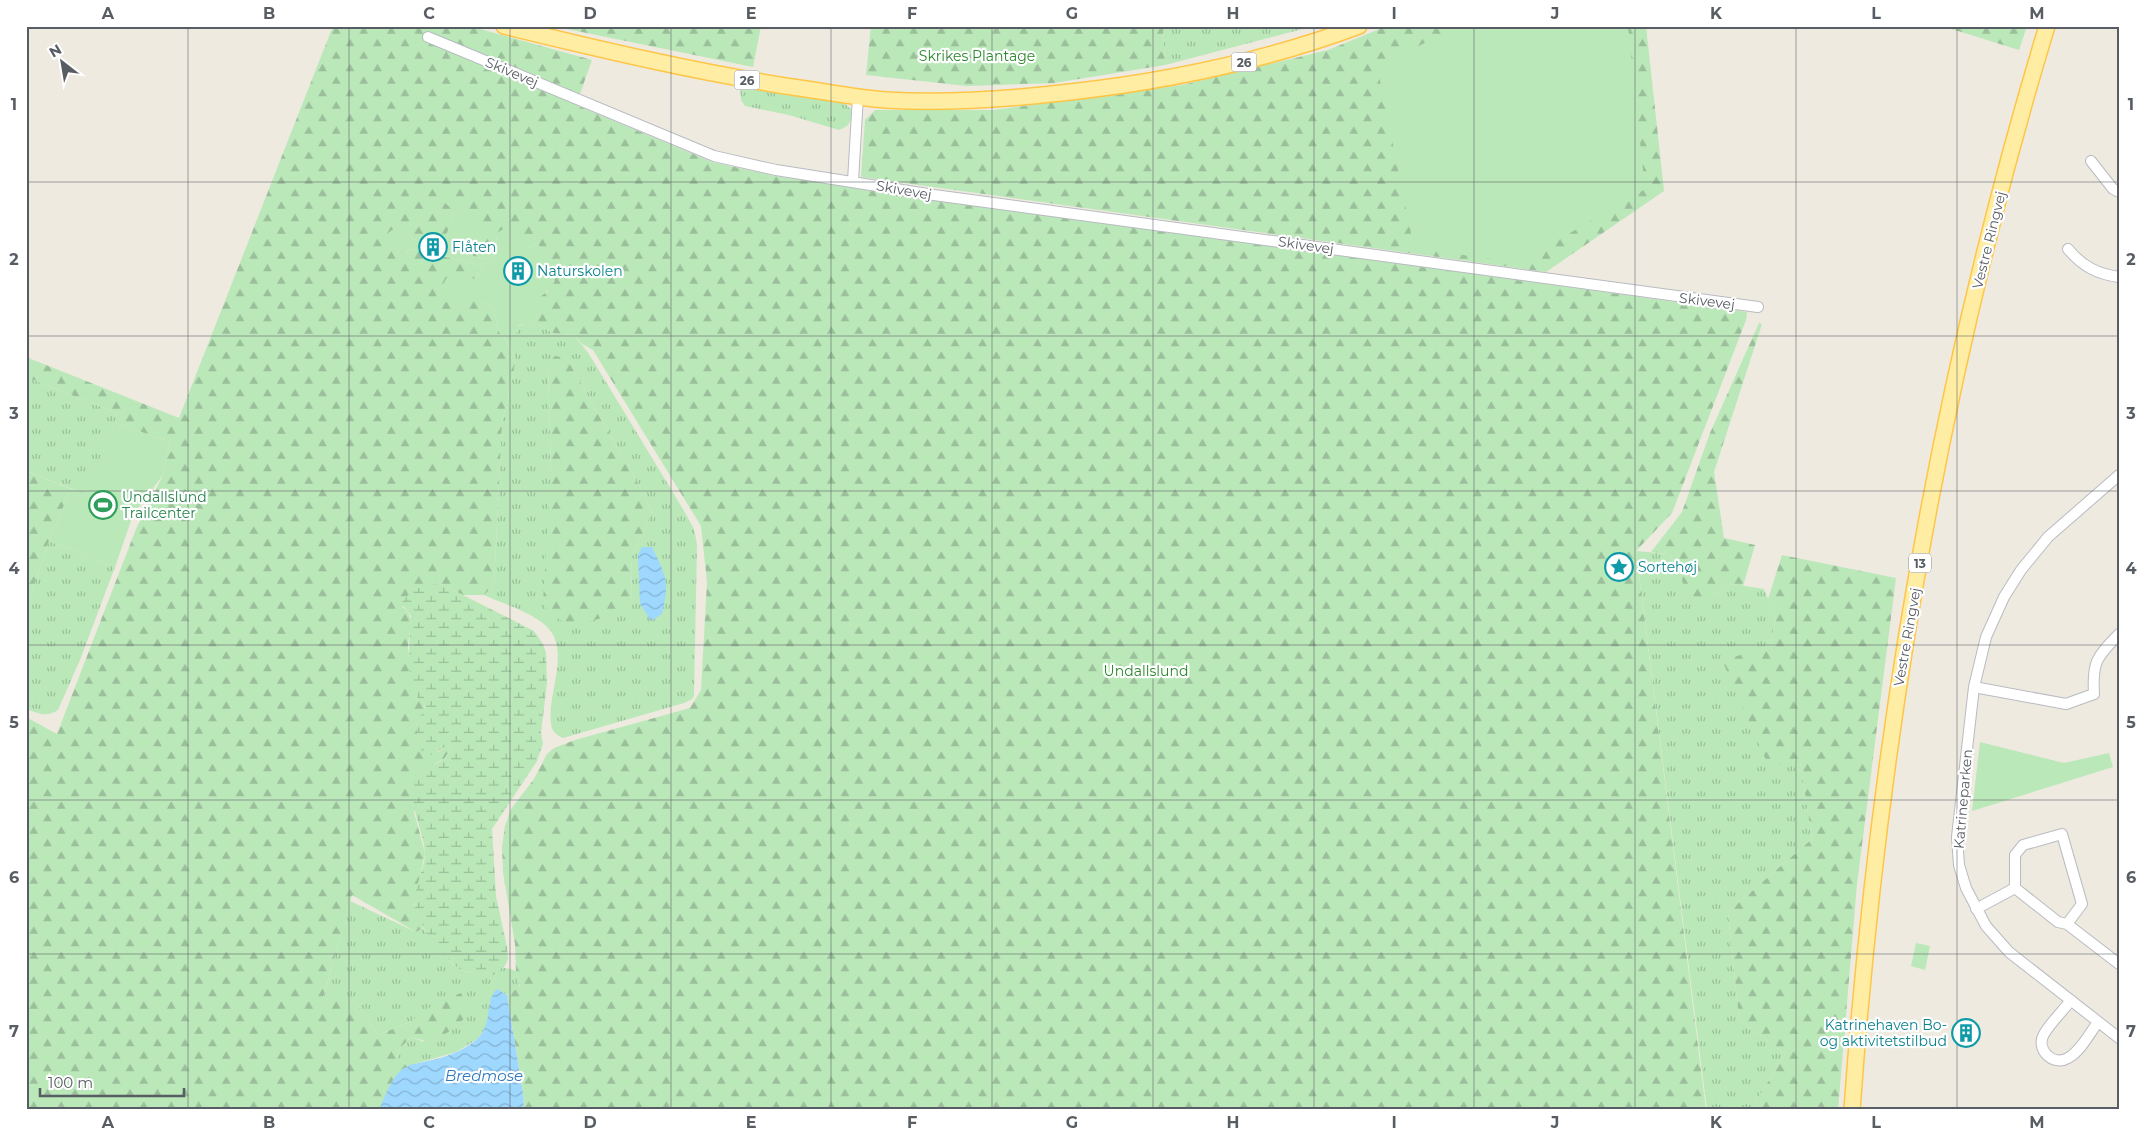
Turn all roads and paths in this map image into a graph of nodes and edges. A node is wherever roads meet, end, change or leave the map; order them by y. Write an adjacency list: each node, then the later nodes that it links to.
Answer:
1 (504, 26): 5 (main road, 26)
2 (1359, 26): 5 (main road, 26)
3 (2047, 26): 22 (main road, Vestre Ringvej / 13)
4 (428, 37): 7 (street, Skivevej)
5 (858, 96): 7 (street)
6 (2090, 162): 8 (street)
7 (853, 181): 11 (street, Skivevej)
8 (2119, 192)
9 (2068, 249): 10 (street)
10 (2119, 277)
11 (1758, 307)
12 (2119, 475): 14 (street, Katrineparken)
13 (2119, 634): 14 (street)
14 (1974, 687): 16 (street, Katrineparken)
15 (2015, 888): 16 (street); 17 (street); 17 (street)
16 (1976, 909): 19 (street, Katrineparken)
17 (2067, 924): 18 (street)
18 (2119, 964)
19 (2071, 1000): 20 (street, Katrineparken); 20 (street)
20 (2098, 1022): 21 (street, Katrineparken)
21 (2119, 1038)
22 (1852, 1110)

